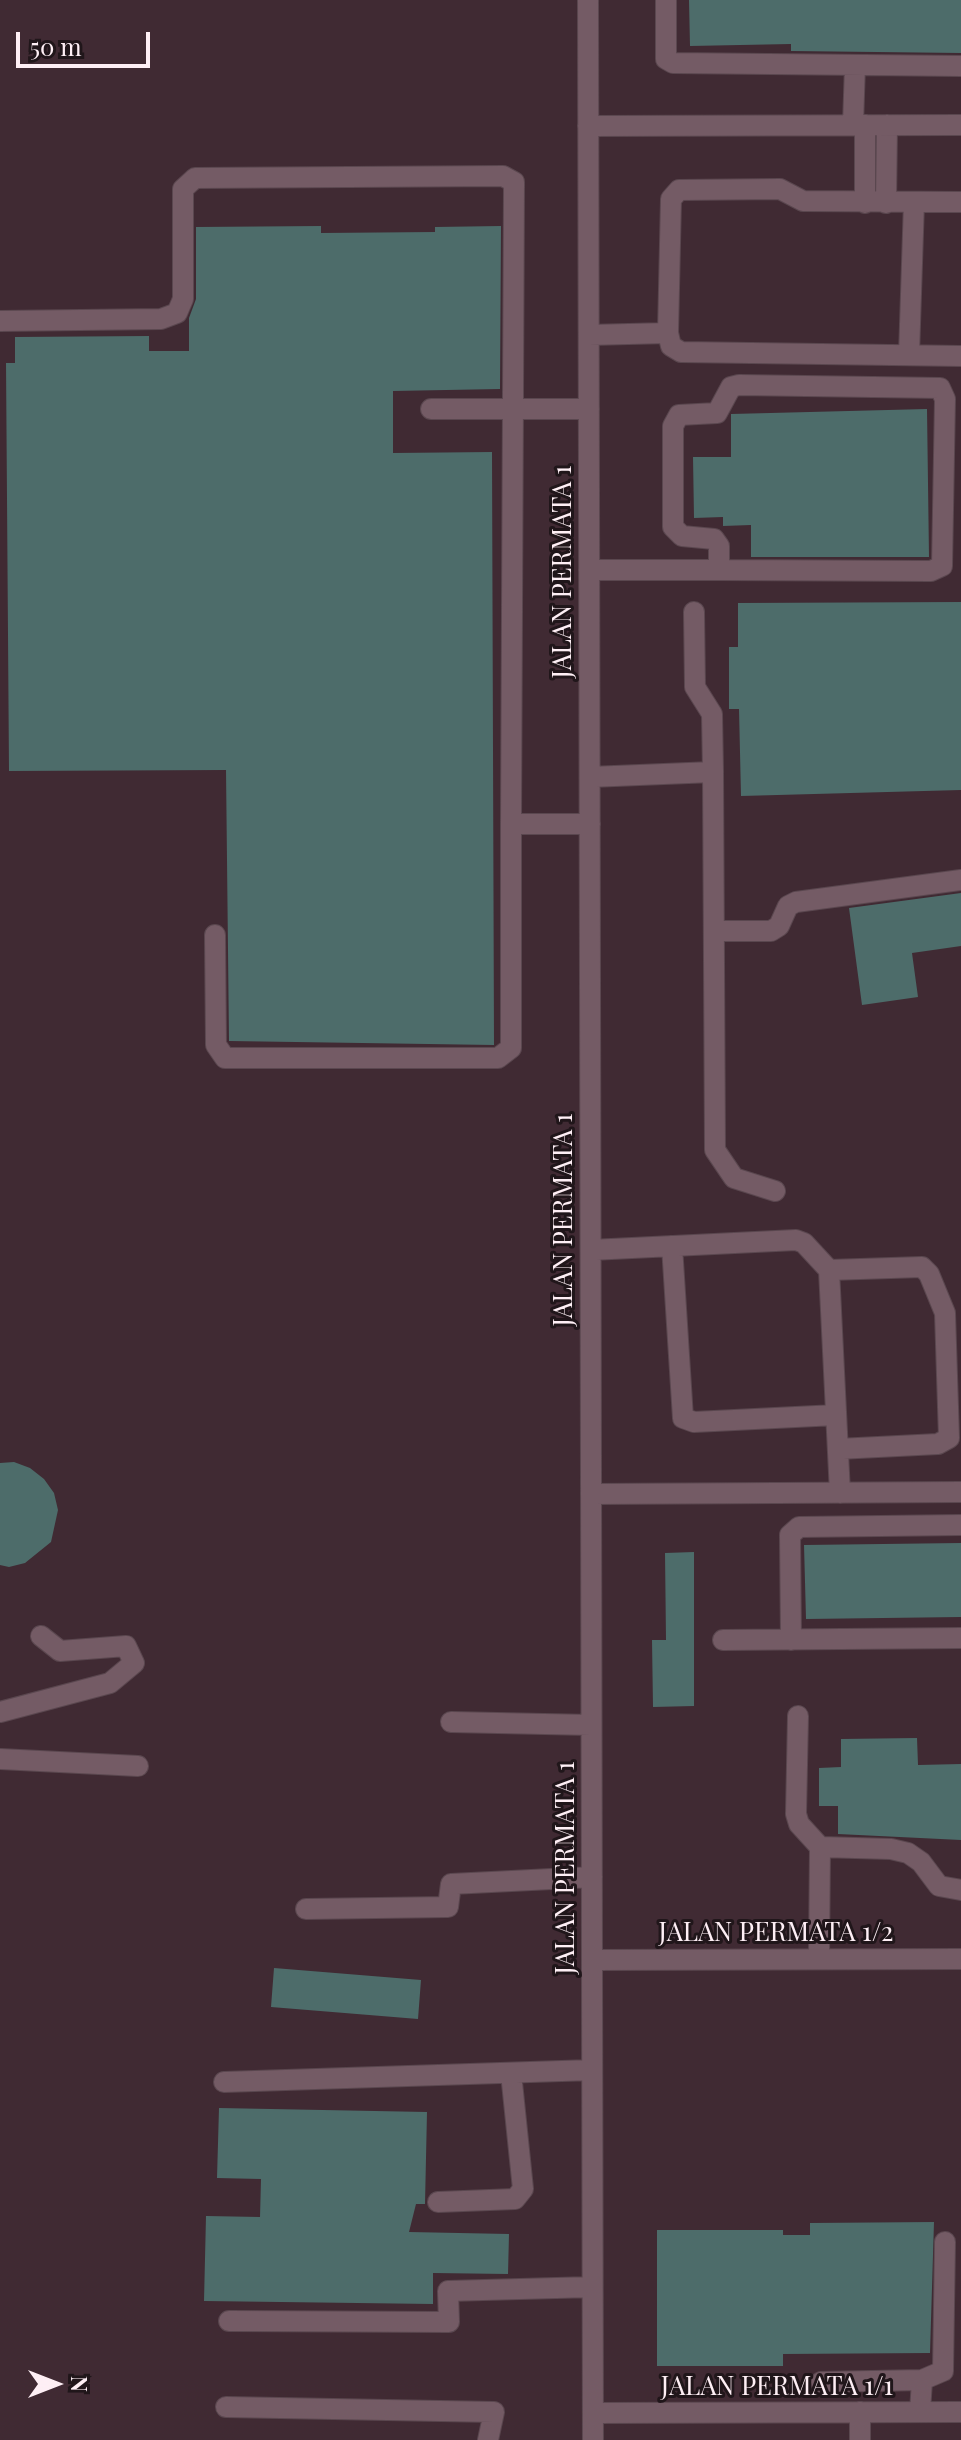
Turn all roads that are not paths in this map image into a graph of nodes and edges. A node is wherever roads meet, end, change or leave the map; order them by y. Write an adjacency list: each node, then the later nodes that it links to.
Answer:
1 (588, 0): 8 (street, JALAN PERMATA 1)
2 (666, 0): 3 (street)
3 (855, 65): 4 (street); 5 (street)
4 (961, 66)
5 (859, 125): 6 (street); 8 (street); 11 (street)
6 (887, 125): 7 (street); 12 (street)
7 (961, 125)
8 (588, 126): 15 (street, JALAN PERMATA 1)
9 (914, 202): 10 (street); 12 (street); 16 (street)
10 (961, 202)
11 (865, 203): 12 (street); 14 (street)
12 (886, 203)
13 (0, 321): 19 (street)
14 (668, 333): 15 (street); 16 (street)
15 (589, 335): 20 (street, JALAN PERMATA 1)
16 (909, 355): 17 (street)
17 (961, 356)
18 (431, 409): 19 (street)
19 (515, 409): 20 (street); 26 (street)
20 (589, 409): 21 (street, JALAN PERMATA 1)
21 (589, 570): 22 (street); 25 (street, JALAN PERMATA 1)
22 (719, 570): 22 (street)
23 (694, 612): 24 (street)
24 (713, 772): 25 (street); 29 (street)
25 (590, 777): 27 (street, JALAN PERMATA 1)
26 (511, 824): 27 (street); 30 (street)
27 (590, 824): 33 (street, JALAN PERMATA 1)
28 (961, 880): 29 (street)
29 (714, 931): 31 (street)
30 (215, 935)
31 (775, 1191)
32 (672, 1246): 33 (street); 34 (street); 35 (street)
33 (591, 1250): 39 (street, JALAN PERMATA 1)
34 (829, 1270): 35 (street); 36 (street)
35 (836, 1415): 36 (street)
36 (838, 1449): 38 (street)
37 (961, 1492): 38 (street)
38 (840, 1493): 39 (street)
39 (591, 1494): 48 (street, JALAN PERMATA 1)
40 (961, 1525): 44 (street)
41 (41, 1636): 45 (street)
42 (961, 1638): 44 (street)
43 (723, 1640): 44 (street)
44 (791, 1640)
45 (0, 1712)
46 (798, 1716): 51 (street)
47 (451, 1722): 48 (street)
48 (591, 1725): 52 (street, JALAN PERMATA 1)
49 (0, 1759): 50 (street)
50 (138, 1766)
51 (820, 1847): 53 (street); 55 (street)
52 (592, 1877): 54 (street); 57 (street, JALAN PERMATA 1)
53 (961, 1890)
54 (306, 1909)
55 (819, 1959): 56 (street, JALAN PERMATA 1/2); 57 (street, JALAN PERMATA 1/2)
56 (961, 1959)
57 (592, 1960): 58 (street, JALAN PERMATA 1)
58 (592, 2070): 59 (street); 63 (street, JALAN PERMATA 1)
59 (511, 2073): 60 (street); 61 (street)
60 (224, 2082)
61 (438, 2202)
62 (945, 2242): 65 (street)
63 (592, 2287): 64 (street); 71 (street, JALAN PERMATA 1)
64 (229, 2321)
65 (922, 2380): 66 (street); 69 (street)
66 (821, 2382)
67 (226, 2407): 72 (street)
68 (860, 2412): 69 (street, JALAN PERMATA 1/1); 71 (street, JALAN PERMATA 1/1); 74 (street)
69 (920, 2412): 70 (street, JALAN PERMATA 1/1)
70 (961, 2412)
71 (593, 2413): 73 (street, JALAN PERMATA 1)
72 (488, 2440)
73 (593, 2440)
74 (860, 2440)

